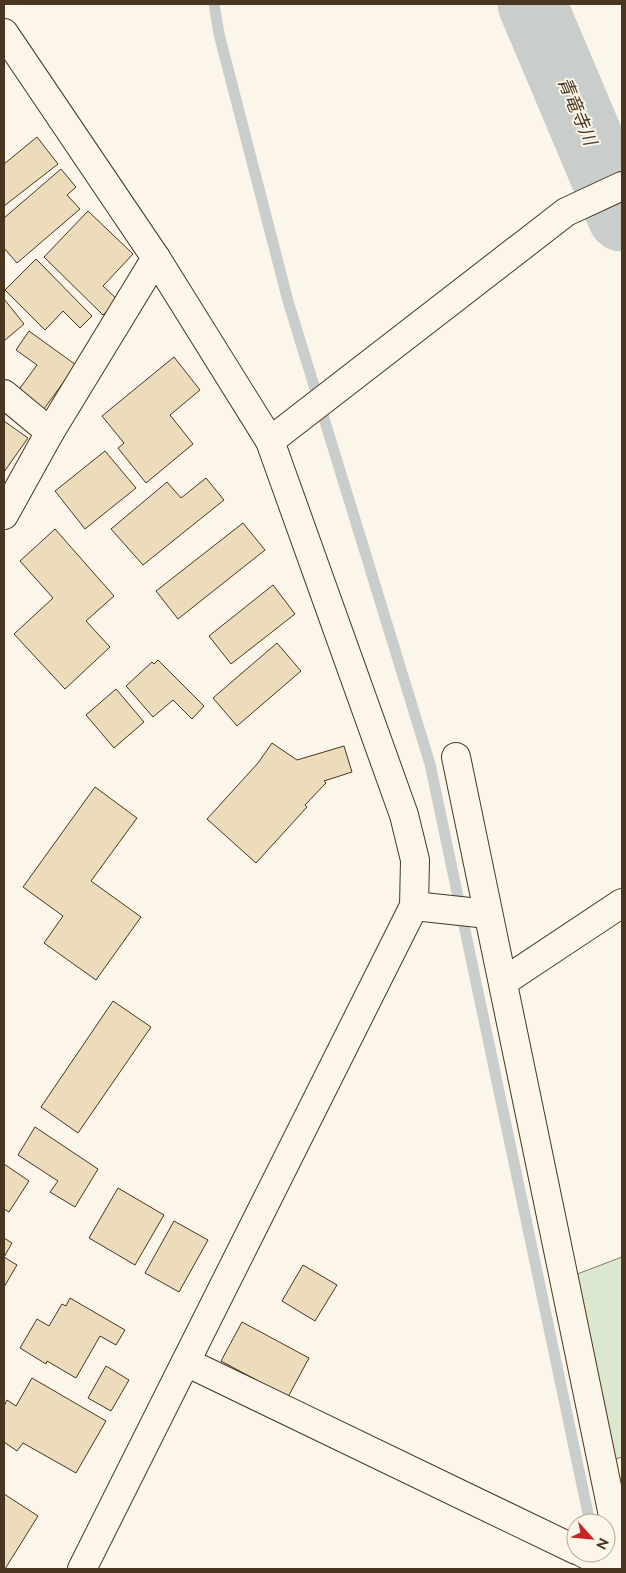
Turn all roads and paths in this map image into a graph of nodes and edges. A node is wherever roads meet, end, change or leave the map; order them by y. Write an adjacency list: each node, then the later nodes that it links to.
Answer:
1 (4, 33): 3 (street)
2 (622, 186): 6 (street)
3 (156, 258): 5 (street); 6 (street)
4 (4, 394): 5 (street)
5 (50, 432): 7 (street)
6 (270, 441): 10 (street)
7 (4, 515)
8 (456, 757): 11 (street)
9 (622, 903): 12 (street)
10 (414, 906): 11 (street); 13 (street)
11 (488, 914): 12 (street)
12 (503, 982): 15 (street)
13 (186, 1362): 14 (street); 17 (street)
14 (566, 1545)
15 (622, 1560)
16 (604, 1563): 18 (street)
17 (82, 1569)
18 (617, 1569)

